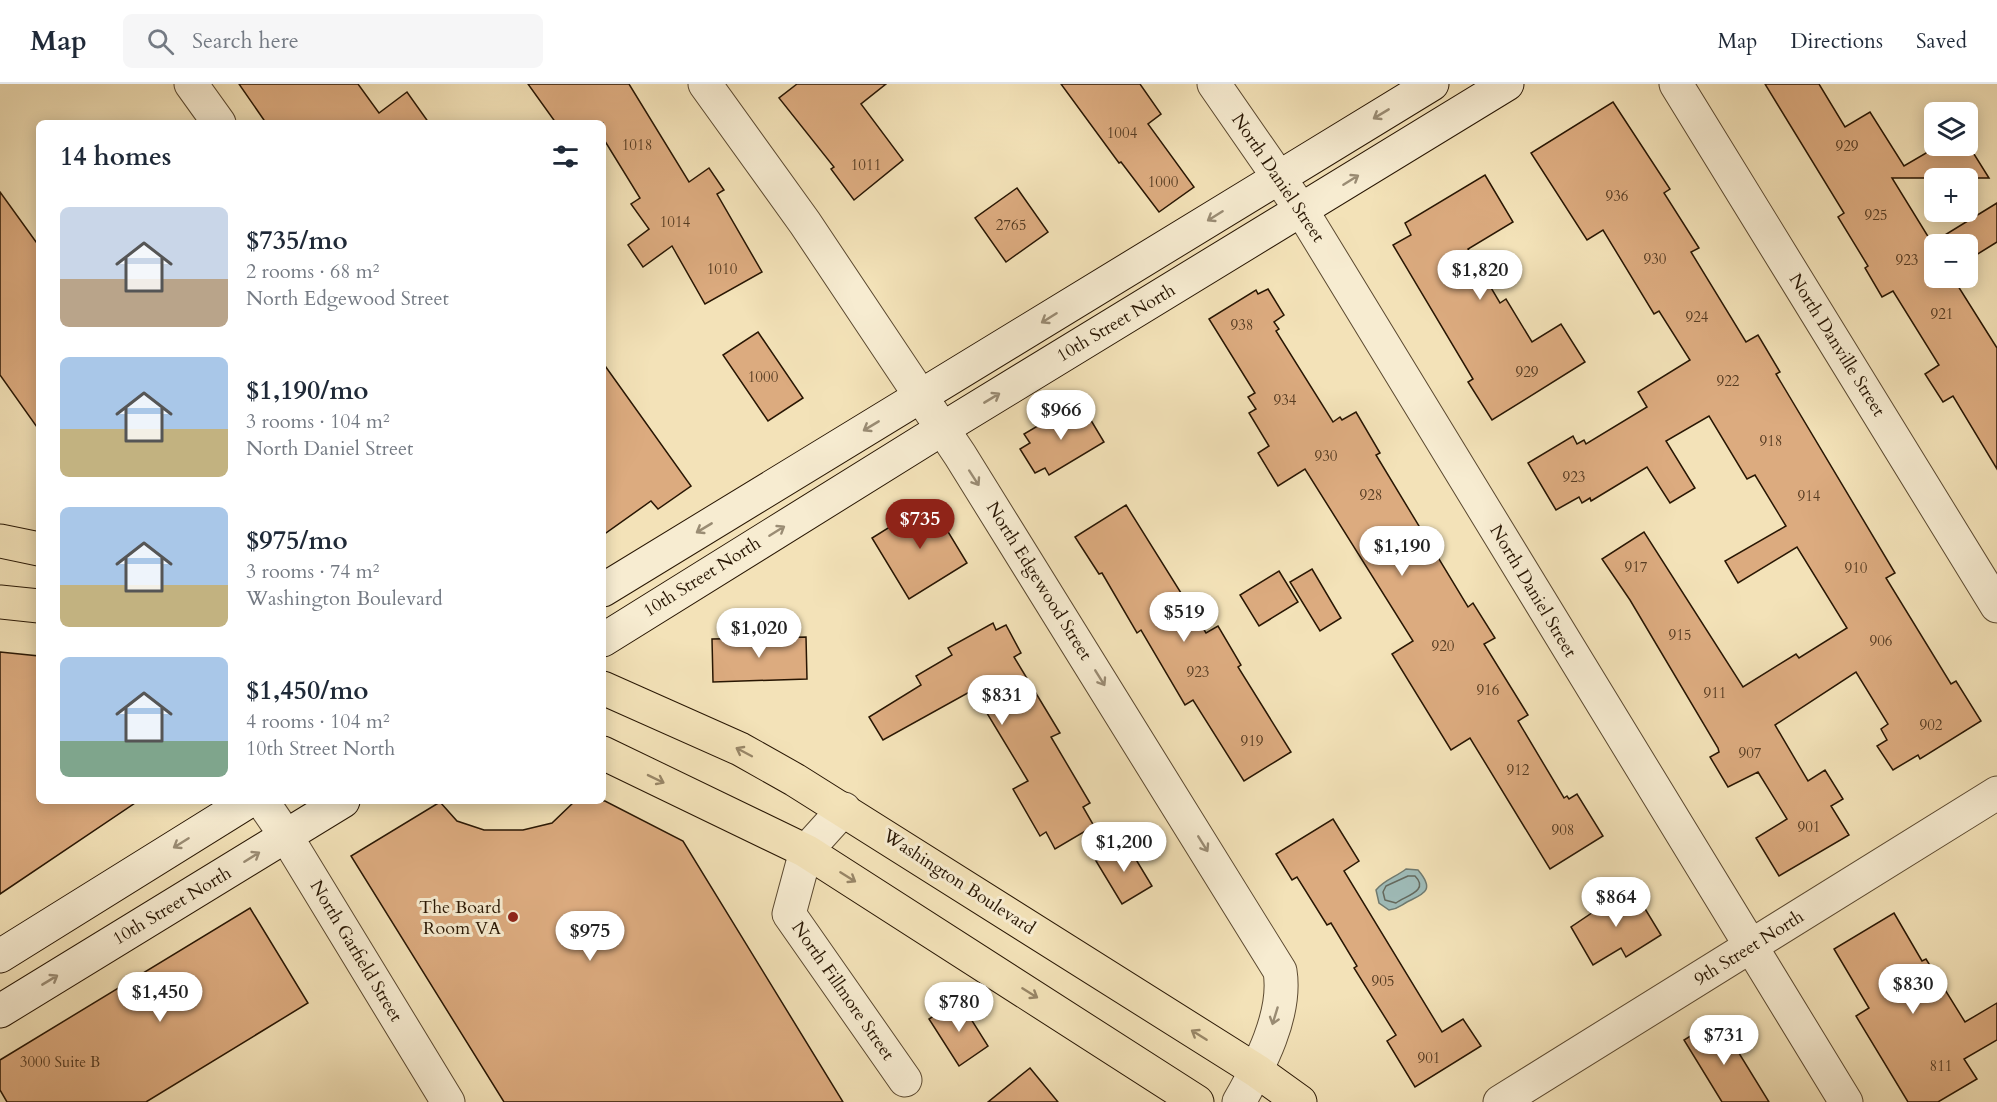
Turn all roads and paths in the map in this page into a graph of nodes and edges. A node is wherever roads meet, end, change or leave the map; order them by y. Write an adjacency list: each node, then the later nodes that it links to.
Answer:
1 (191, 84): 7 (street)
2 (705, 84): 10 (street, North Edgewood Street)
3 (1214, 84): 8 (street, North Daniel Street)
4 (1432, 84): 8 (street, one-way to 8)
5 (1507, 84): 9 (street, 10th Street North, one-way to 5)
6 (1676, 84): 17 (street, North Danville Street)
7 (217, 120)
8 (1280, 176): 9 (street, North Daniel Street); 10 (street, one-way to 10)
9 (1302, 211): 11 (street, 10th Street North, one-way to 9); 28 (street, North Daniel Street)
10 (921, 396): 11 (street, North Edgewood Street); 14 (street, one-way to 14)
11 (942, 429): 18 (street, 10th Street North, one-way to 11); 31 (street, North Edgewood Street, one-way to 31)
12 (0, 541): 13 (main road)
13 (36, 548)
14 (606, 588)
15 (0, 602): 16 (main road)
16 (36, 606)
17 (1997, 606)
18 (606, 638)
19 (606, 689): 25 (main road, Washington Boulevard, one-way to 19)
20 (606, 754): 27 (main road, one-way to 27)
21 (1997, 793): 28 (street, 9th Street North)
22 (244, 804): 29 (street, one-way to 29)
23 (263, 804): 26 (street, North Garfield Street)
24 (338, 804): 26 (street, 10th Street North)
25 (844, 809): 27 (street, North Fillmore Street); 31 (main road, Washington Boulevard, one-way to 25)
26 (286, 836): 30 (street, 10th Street North, one-way to 26); 33 (street, North Garfield Street)
27 (806, 851): 32 (street, North Fillmore Street); 34 (main road, one-way to 34)
28 (1751, 947): 37 (street, 9th Street North); 38 (street, North Daniel Street)
29 (0, 956)
30 (0, 1011)
31 (1257, 1071): 35 (street, North Edgewood Street); 36 (main road, Washington Boulevard)
32 (905, 1080)
33 (448, 1102)
34 (1197, 1102)
35 (1239, 1102)
36 (1300, 1102)
37 (1500, 1102)
38 (1846, 1102)

